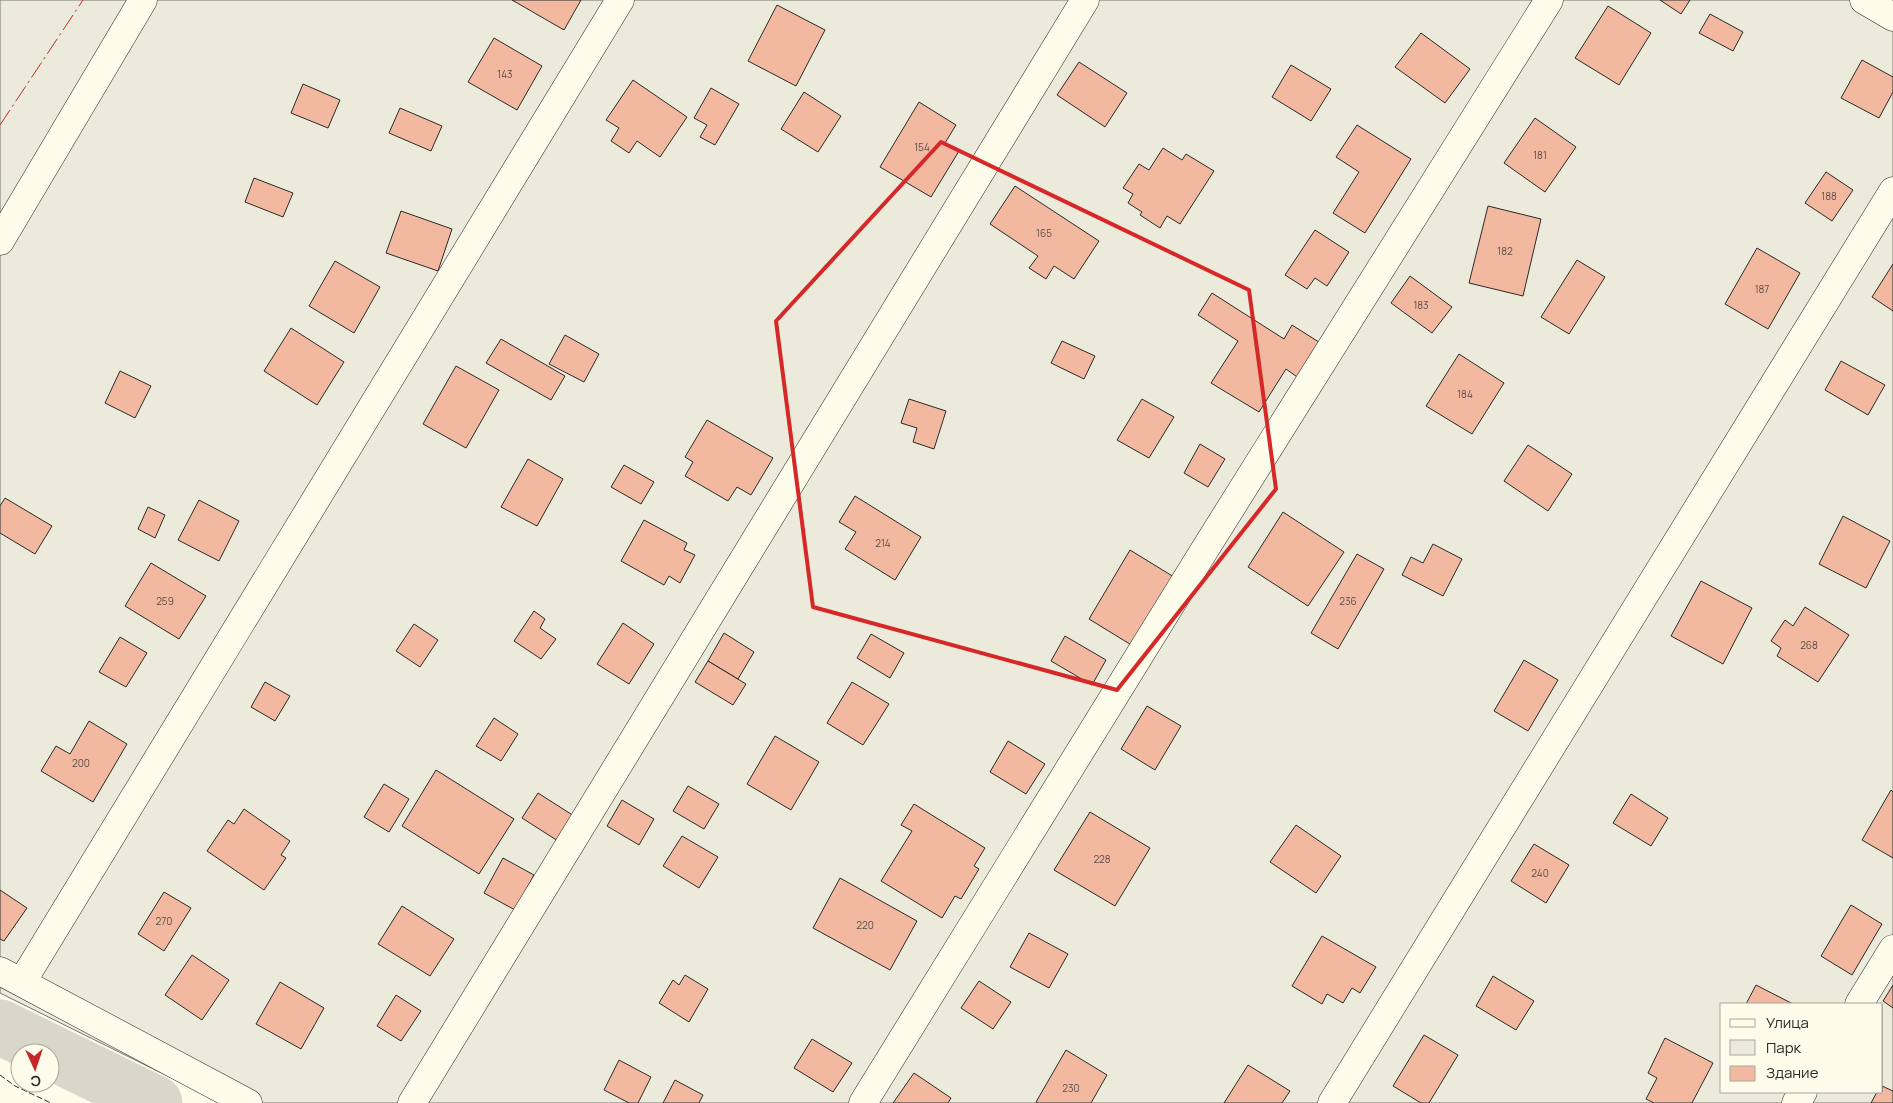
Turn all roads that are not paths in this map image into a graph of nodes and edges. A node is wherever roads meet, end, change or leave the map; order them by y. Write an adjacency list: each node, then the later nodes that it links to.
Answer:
1 (143, 0): 8 (street)
2 (620, 0): 10 (street)
3 (1085, 0): 13 (street)
4 (1549, 0): 14 (street)
5 (1864, 0): 6 (street)
6 (1893, 18)
7 (1893, 191): 15 (street)
8 (0, 241)
9 (1893, 950): 11 (street)
10 (11, 976): 12 (street)
11 (1859, 1003)
12 (248, 1103)
13 (412, 1103)
14 (863, 1103)
15 (1332, 1103)

